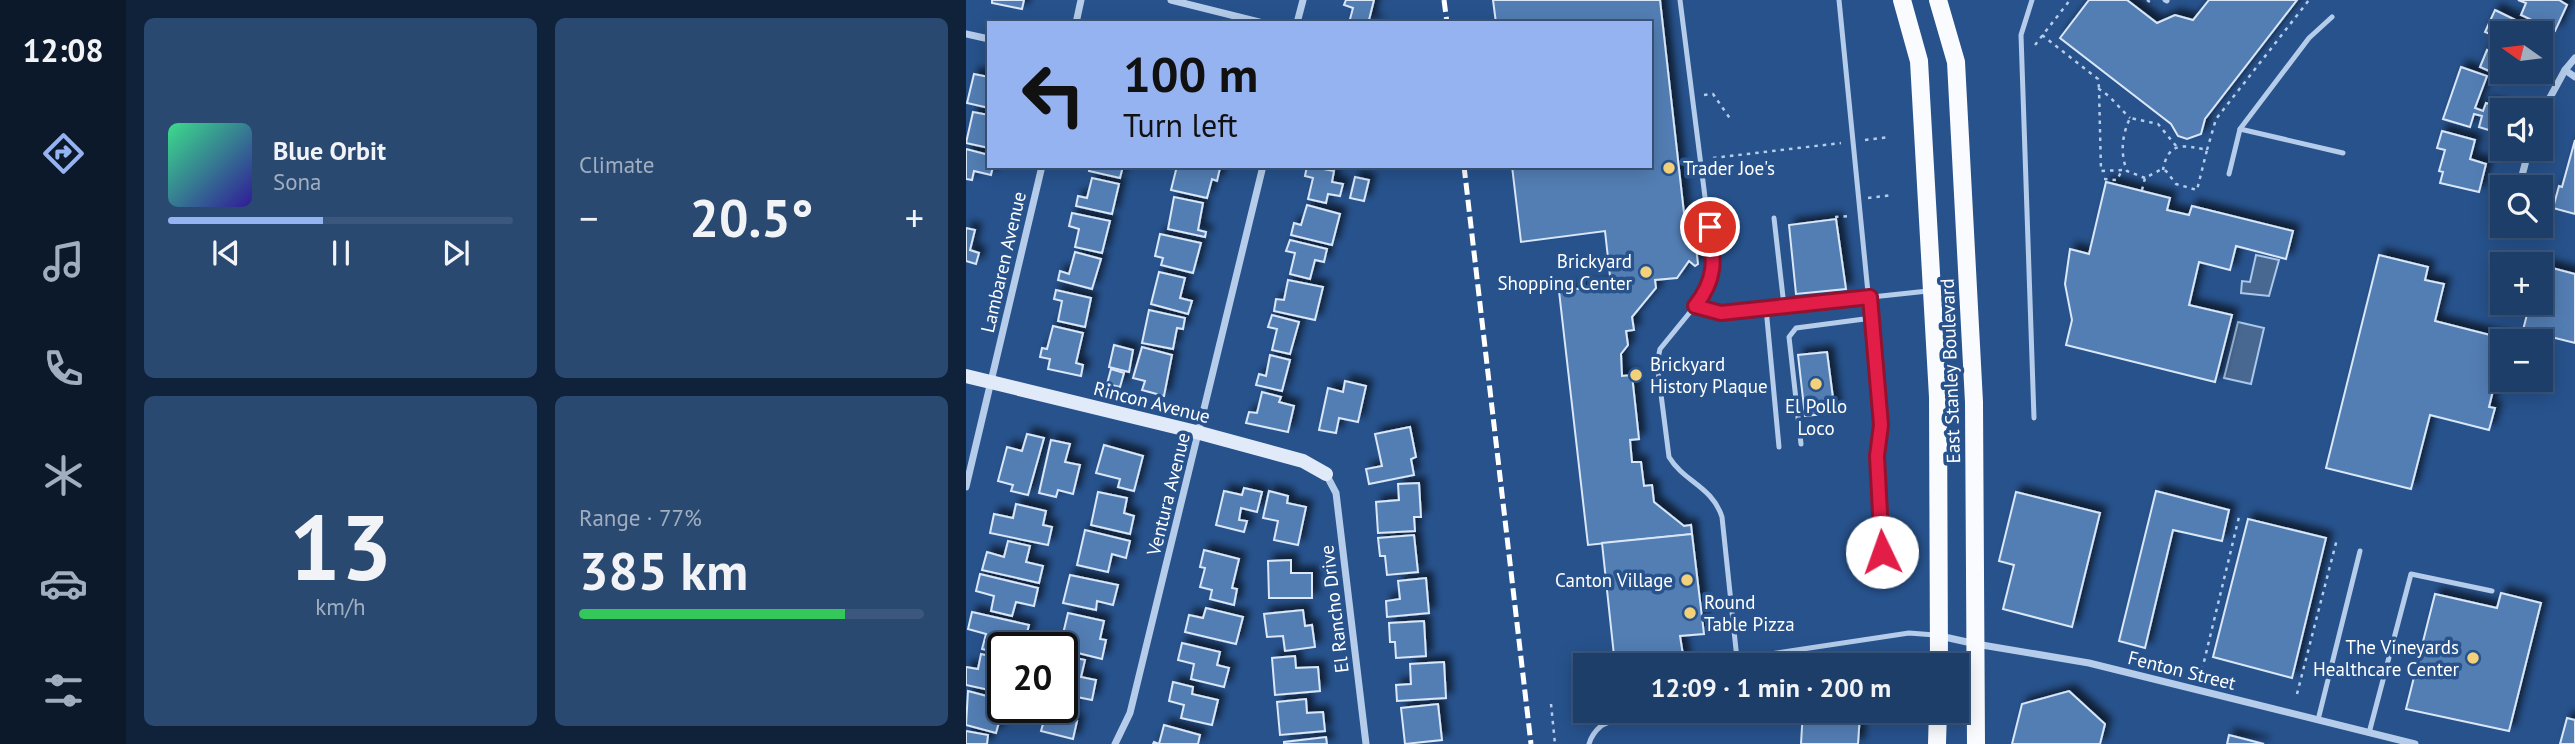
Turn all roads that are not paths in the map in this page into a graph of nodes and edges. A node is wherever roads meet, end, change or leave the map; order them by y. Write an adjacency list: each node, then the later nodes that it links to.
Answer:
1 (1081, 0): 10 (street)
2 (1171, 0): 11 (street)
3 (1303, 0): 12 (street)
4 (1680, 0): 27 (lane)
5 (1839, 0): 26 (lane)
6 (1902, 0): 25 (main road, East Stanley Boulevard)
7 (1938, 0): 43 (main road, East Stanley Boulevard)
8 (2032, 0): 33 (lane)
9 (2332, 17): 19 (lane)
10 (1076, 21)
11 (1255, 21)
12 (1298, 21)
13 (966, 34): 14 (street)
14 (987, 39)
15 (2575, 58): 16 (street)
16 (2565, 70): 17 (street); 18 (street)
17 (2575, 77)
18 (2550, 98)
19 (2240, 130): 20 (lane); 23 (lane)
20 (2343, 153)
21 (1042, 168): 32 (street, Lambaren Avenue)
22 (1263, 168): 34 (street, Ventura Avenue)
23 (2229, 174)
24 (1774, 218): 28 (lane)
25 (1931, 290): 26 (lane); 42 (main road, East Stanley Boulevard)
26 (1870, 297): 28 (lane); 30 (lane)
27 (1695, 306): 29 (lane); 44 (lane)
28 (1784, 306): 29 (lane)
29 (1766, 308): 36 (lane)
30 (1872, 318): 35 (lane); 40 (lane)
31 (966, 376): 32 (street, Rincon Avenue)
32 (991, 383): 34 (street, Rincon Avenue); 38 (street, Lambaren Avenue)
33 (2034, 418)
34 (1200, 433): 37 (street, Rincon Avenue); 51 (street, Ventura Avenue)
35 (1801, 444)
36 (1780, 447)
37 (1326, 474): 52 (street, El Rancho Drive)
38 (966, 486)
39 (2360, 551): 47 (lane)
40 (1884, 578)
41 (2492, 591): 50 (lane)
42 (1939, 635): 43 (street, Fenton Street); 45 (lane); 46 (main road, East Stanley Boulevard)
43 (1976, 644): 47 (street, Fenton Street); 55 (main road, East Stanley Boulevard)
44 (1736, 653)
45 (1790, 653)
46 (1939, 653)
47 (2318, 720): 50 (street, Fenton Street)
48 (1610, 723): 53 (lane)
49 (1938, 723): 54 (main road)
50 (2369, 733): 56 (street, Fenton Street)
51 (1115, 744)
52 (1366, 744)
53 (1589, 744)
54 (1937, 744)
55 (1976, 744)
56 (2415, 744)

